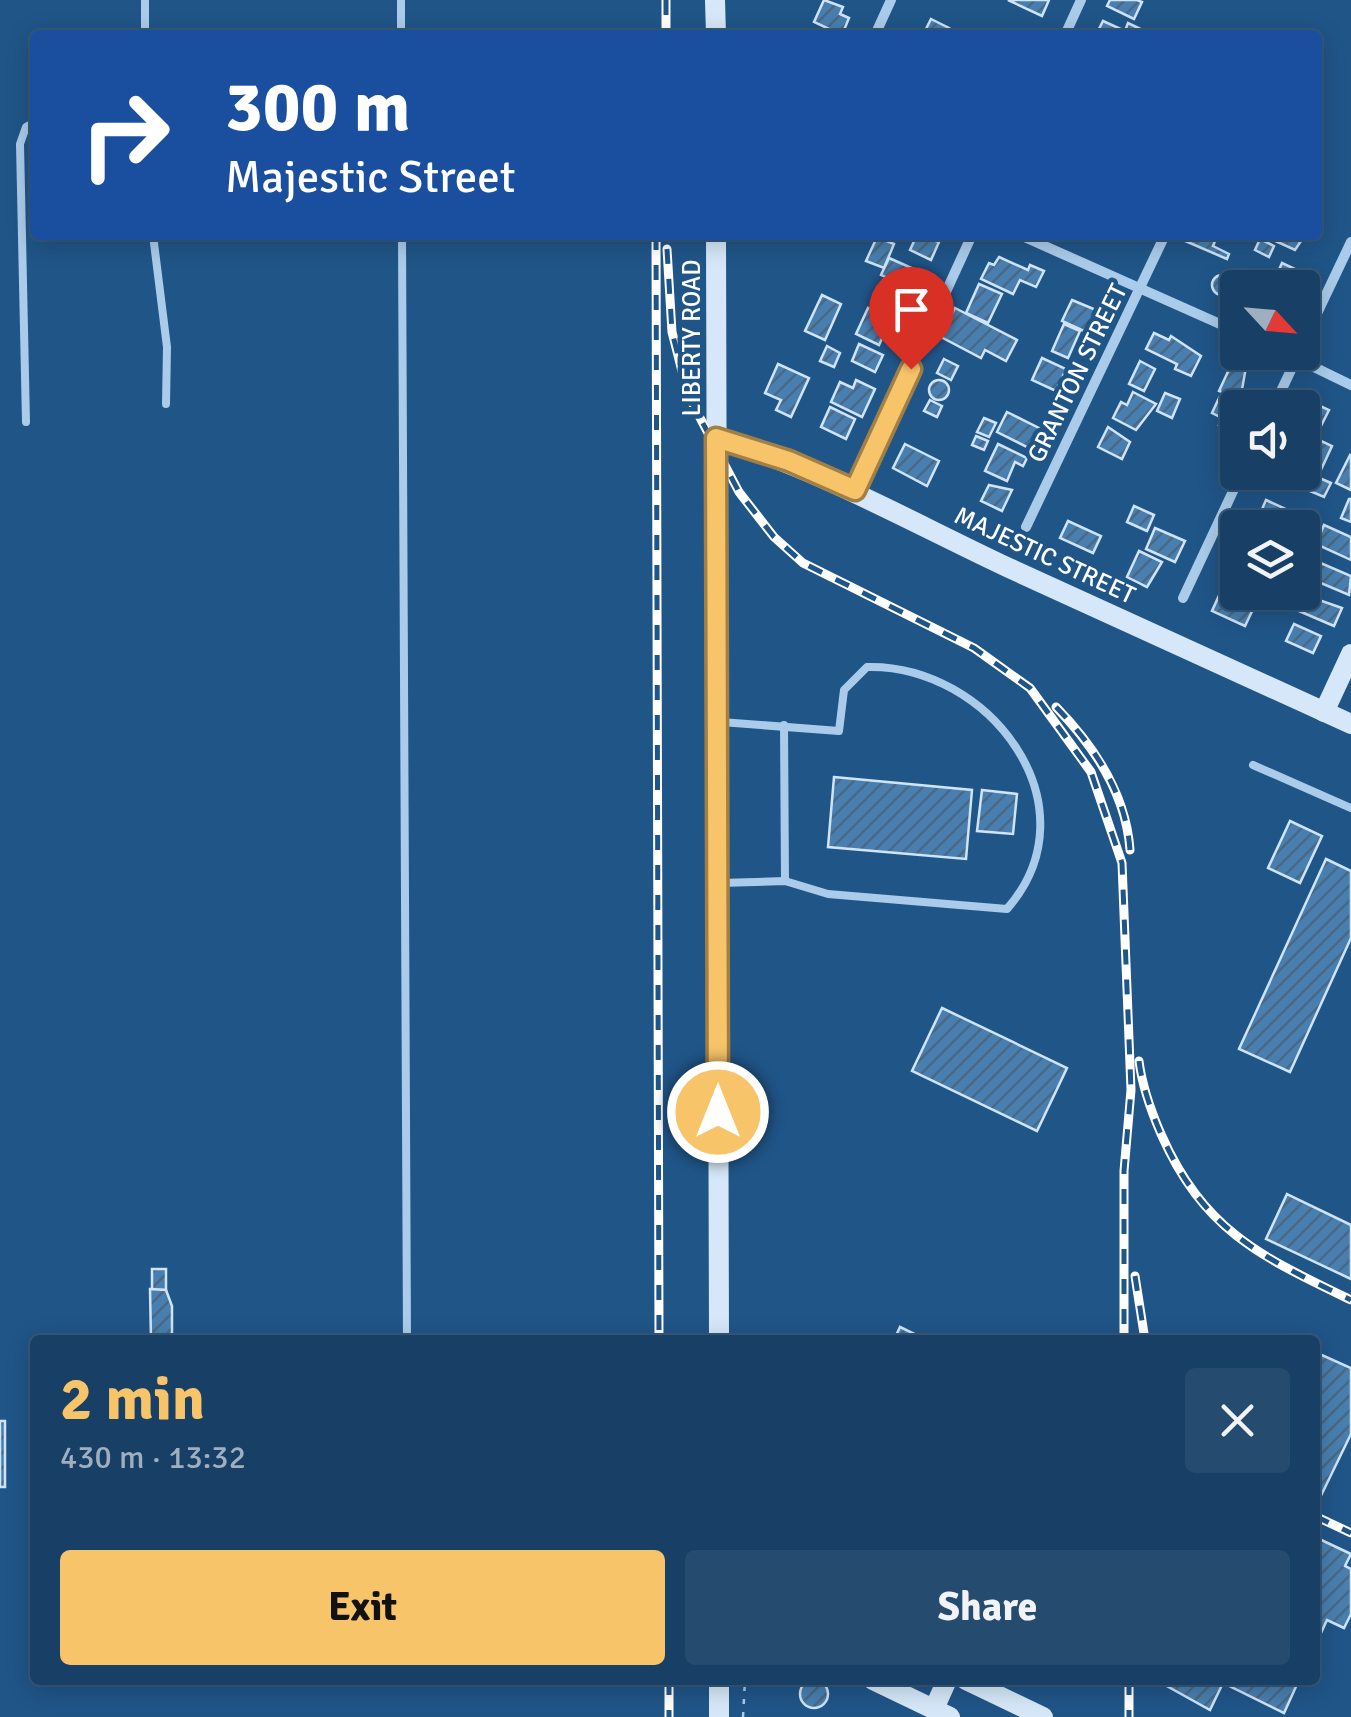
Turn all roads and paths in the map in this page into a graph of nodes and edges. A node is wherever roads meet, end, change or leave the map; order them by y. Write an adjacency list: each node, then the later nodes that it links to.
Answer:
1 (145, 0): 6 (lane)
2 (402, 0): 7 (lane)
3 (716, 0): 8 (main road)
4 (891, 0): 9 (street)
5 (1081, 0): 10 (street)
6 (145, 30)
7 (402, 30)
8 (716, 30)
9 (877, 30)
10 (1067, 30)
11 (30, 127): 25 (lane)
12 (155, 240): 24 (lane)
13 (402, 240): 40 (lane)
14 (716, 240): 26 (main road, LIBERTY ROAD)
15 (970, 240): 27 (street)
16 (1031, 240): 19 (street)
17 (1163, 240): 19 (street, GRANTON STREET)
18 (1351, 242): 20 (street)
19 (1140, 288): 21 (street); 29 (street, GRANTON STREET)
20 (1320, 307)
21 (1220, 324)
22 (1320, 368): 23 (street)
23 (1351, 385)
24 (166, 404)
25 (26, 422)
26 (716, 438): 27 (main road, MAJESTIC STREET); 33 (main road, LIBERTY ROAD)
27 (855, 490): 32 (main road, MAJESTIC STREET)
28 (1234, 490): 30 (street)
29 (1026, 527)
30 (1183, 598)
31 (1351, 654): 32 (main road)
32 (1324, 712): 35 (main road, MAJESTIC STREET)
33 (716, 722): 34 (lane); 39 (main road, LIBERTY ROAD)
34 (784, 724): 38 (lane); 38 (lane)
35 (1351, 724)
36 (1253, 765): 37 (lane)
37 (1351, 808)
38 (785, 881): 39 (lane)
39 (716, 883): 41 (main road, LIBERTY ROAD)
40 (407, 1335)
41 (719, 1335)
42 (745, 1685): 47 (path)
43 (883, 1685): 46 (main road)
44 (946, 1685): 46 (main road)
45 (976, 1685): 48 (main road)
46 (942, 1713)
47 (743, 1717)
48 (1042, 1717)

